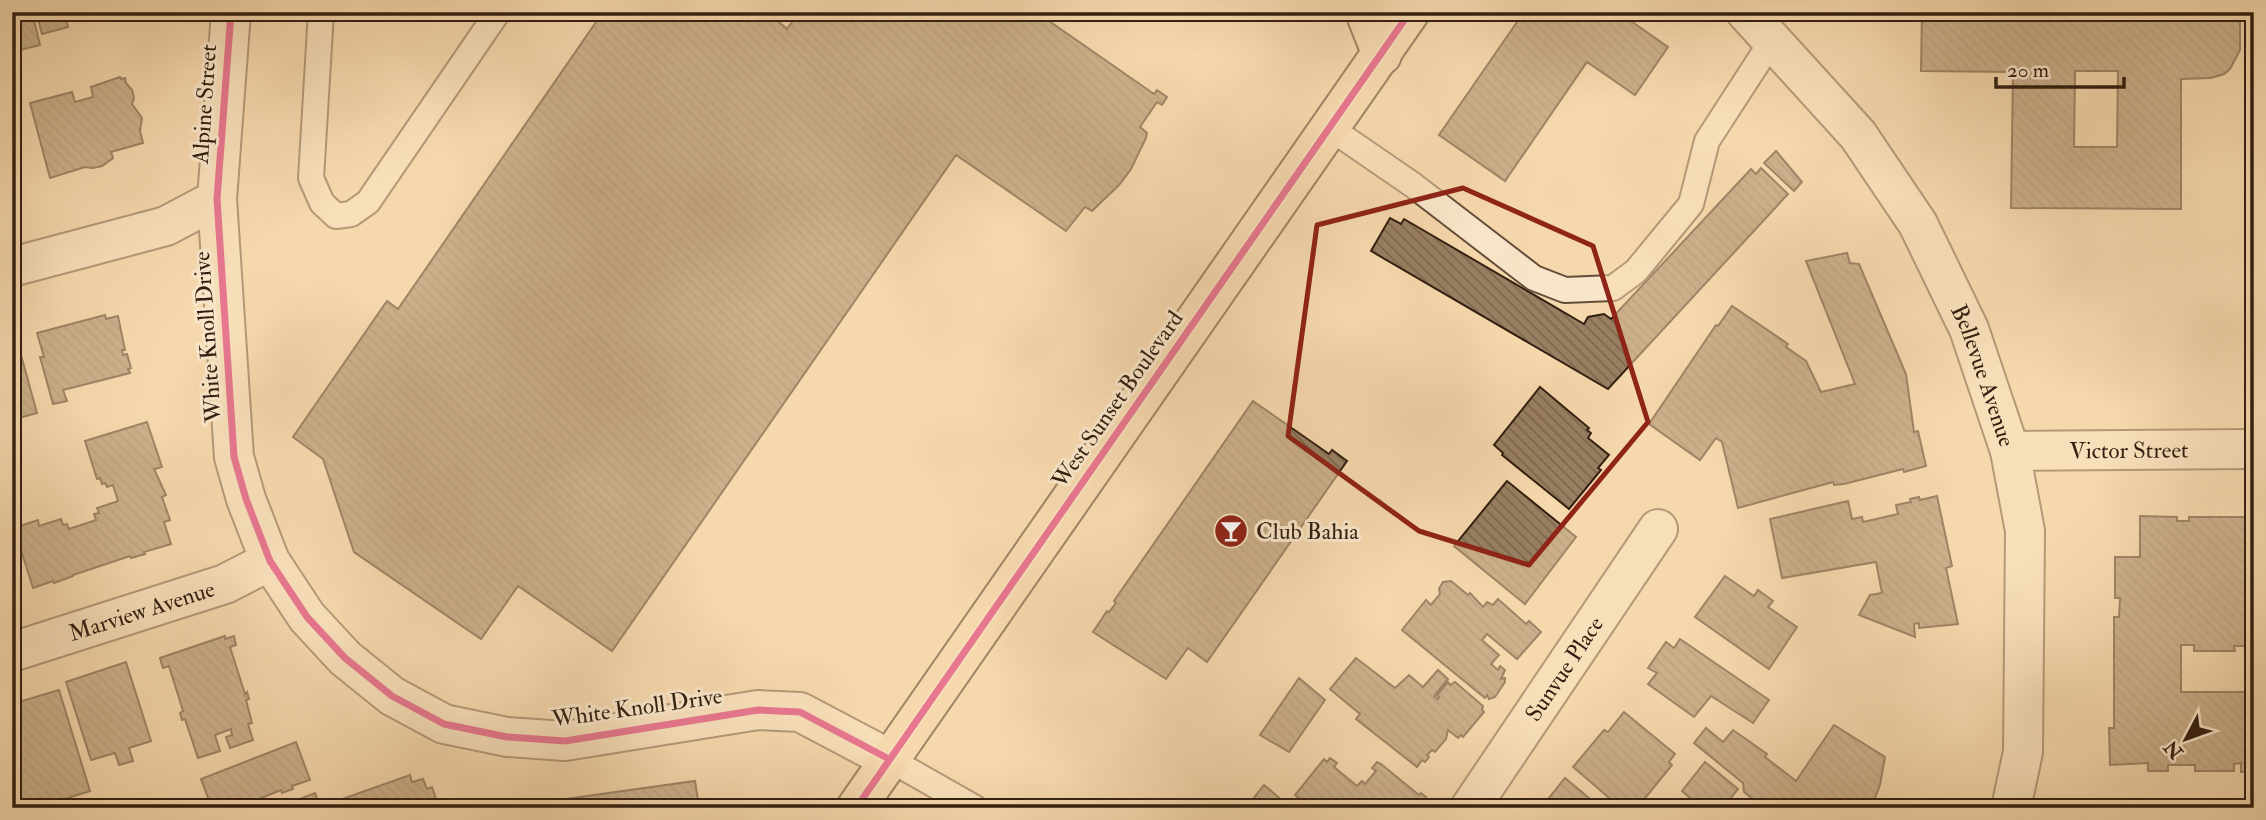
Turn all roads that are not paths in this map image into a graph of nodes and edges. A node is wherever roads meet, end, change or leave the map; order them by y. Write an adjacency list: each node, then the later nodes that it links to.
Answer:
1 (231, 12): 10 (street, Alpine Street)
2 (321, 12): 3 (lane)
3 (498, 12)
4 (1366, 12): 8 (main road)
5 (1410, 12): 8 (main road, West Sunset Boulevard)
6 (1746, 12): 7 (street, Bellevue Avenue)
7 (1773, 39): 9 (lane); 13 (street, Bellevue Avenue)
8 (1382, 55): 9 (main road, West Sunset Boulevard)
9 (1330, 128): 17 (main road, West Sunset Boulevard)
10 (217, 199): 11 (street, White Knoll Drive); 15 (street, White Knoll Drive)
11 (12, 267)
12 (2248, 449): 13 (street, Victor Street)
13 (2010, 451): 21 (street, Bellevue Avenue)
14 (1658, 529): 20 (street, Sunvue Place)
15 (270, 561): 16 (street, Marview Avenue); 17 (street, White Knoll Drive)
16 (12, 652)
17 (890, 759): 18 (main road, West Sunset Boulevard); 19 (lane)
18 (856, 808)
19 (975, 808)
20 (1470, 808)
21 (2011, 808)

